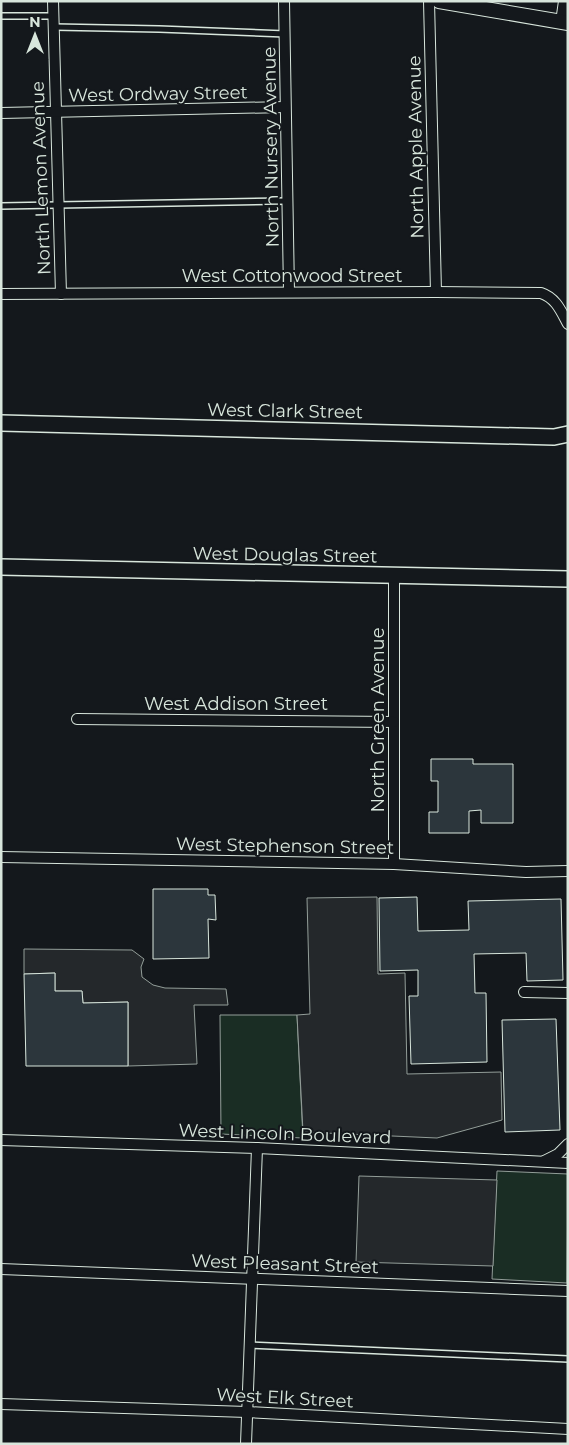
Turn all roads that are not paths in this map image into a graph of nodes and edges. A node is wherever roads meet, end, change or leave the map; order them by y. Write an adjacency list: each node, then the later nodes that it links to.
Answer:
1 (54, 1): 7 (street, North Lemon Avenue)
2 (284, 1): 10 (street, North Nursery Avenue)
3 (429, 1): 18 (street, North Apple Avenue)
4 (440, 1): 8 (main road)
5 (564, 1): 8 (street)
6 (1, 16): 7 (lane)
7 (54, 16): 9 (street, North Lemon Avenue)
8 (565, 22)
9 (54, 27): 10 (lane); 12 (street, North Lemon Avenue)
10 (286, 34): 11 (street, North Nursery Avenue)
11 (285, 107): 12 (street, West Ordway Street); 14 (street, North Nursery Avenue)
12 (55, 112): 13 (street, West Ordway Street); 15 (street, North Lemon Avenue)
13 (1, 113)
14 (287, 200): 15 (lane); 17 (street, North Nursery Avenue)
15 (58, 205): 16 (lane); 20 (street, North Lemon Avenue)
16 (1, 206)
17 (289, 292): 18 (street, West Cottonwood Street); 20 (street, West Cottonwood Street)
18 (436, 292): 21 (street, West Cottonwood Street)
19 (1, 294): 20 (street, West Cottonwood Street)
20 (61, 294)
21 (568, 324)
22 (1, 423): 23 (main road, West Clark Street)
23 (568, 434)
24 (1, 567): 25 (main road, West Douglas Street)
25 (394, 576): 26 (main road, West Douglas Street); 28 (street, North Green Avenue)
26 (568, 580)
27 (77, 719): 28 (street, West Addison Street)
28 (394, 722): 30 (street, North Green Avenue)
29 (1, 858): 30 (street, West Stephenson Street)
30 (394, 864): 31 (street, West Stephenson Street)
31 (568, 871)
32 (524, 992): 33 (street)
33 (568, 992)
34 (1, 1140): 36 (street, West Lincoln Boulevard)
35 (568, 1144): 37 (street)
36 (257, 1148): 37 (street, West Lincoln Boulevard); 40 (street)
37 (543, 1162): 38 (street, West Lincoln Boulevard)
38 (568, 1163)
39 (1, 1269): 40 (street, West Pleasant Street)
40 (253, 1279): 41 (street, West Pleasant Street); 42 (street)
41 (568, 1291)
42 (250, 1345): 43 (lane); 45 (street)
43 (568, 1359)
44 (1, 1404): 45 (street, West Elk Street)
45 (247, 1412): 46 (street, West Elk Street); 47 (street)
46 (568, 1429)
47 (246, 1444)

